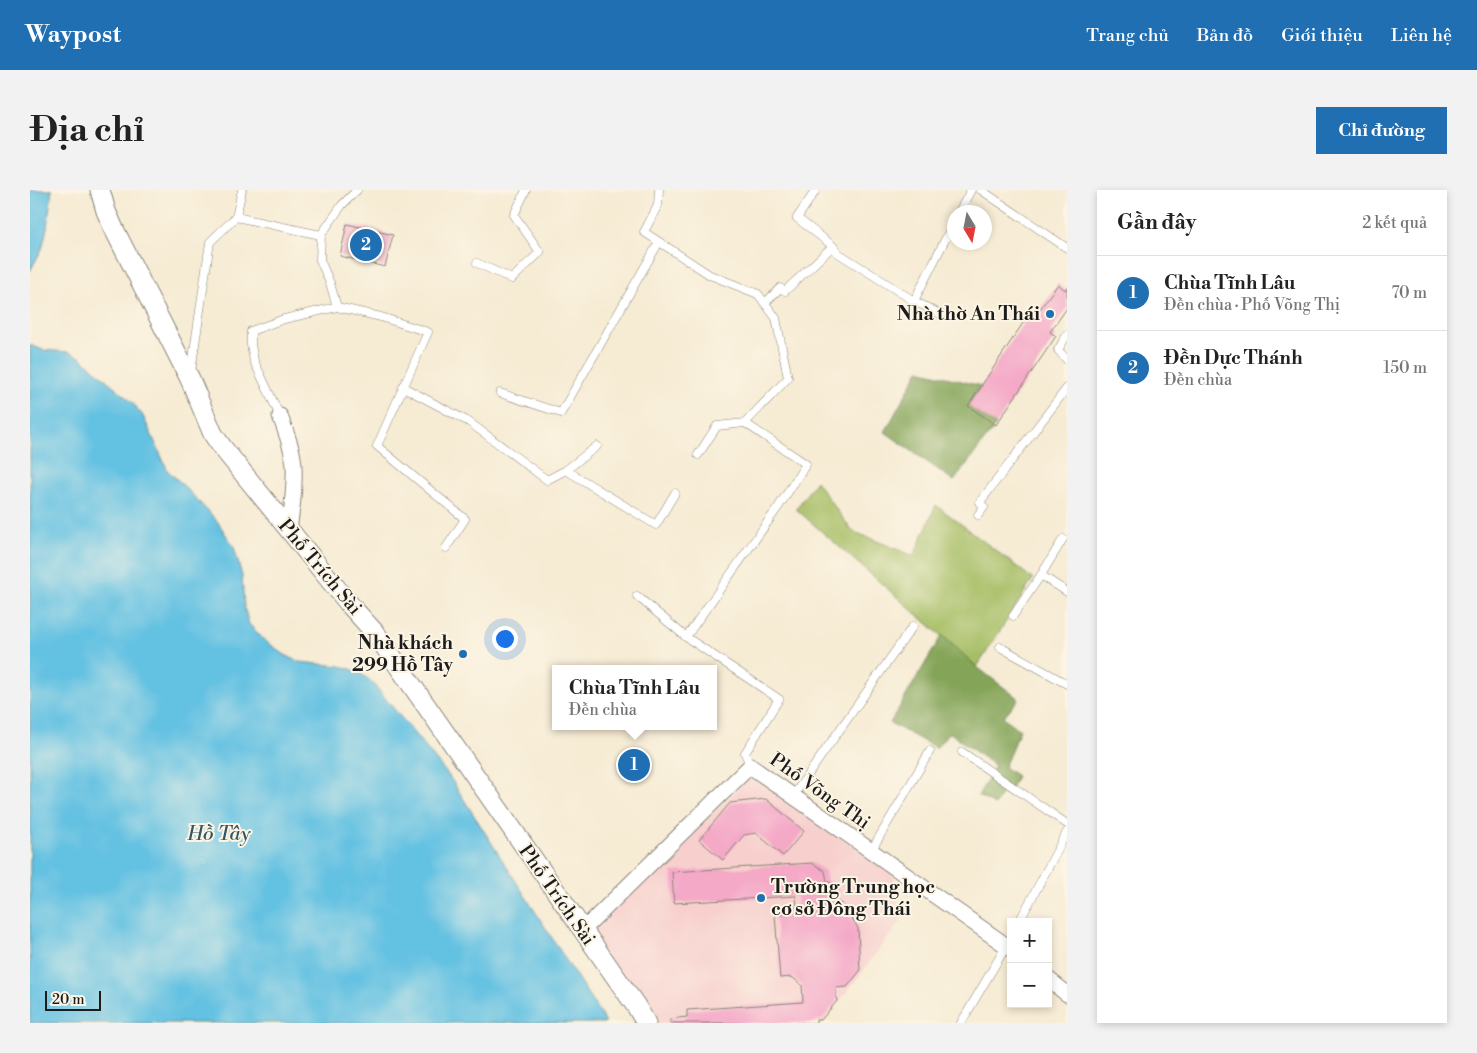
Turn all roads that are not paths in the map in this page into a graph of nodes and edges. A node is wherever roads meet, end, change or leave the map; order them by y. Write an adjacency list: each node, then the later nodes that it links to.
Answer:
1 (100, 190): 23 (street, Phố Trích Sài)
2 (242, 190): 10 (lane)
3 (357, 190): 11 (lane)
4 (526, 190): 16 (lane)
5 (659, 190): 13 (lane)
6 (816, 190): 14 (lane)
7 (971, 190): 9 (lane)
8 (981, 190): 15 (lane)
9 (963, 205)
10 (236, 217): 11 (lane); 23 (lane)
11 (321, 235): 19 (lane)
12 (947, 236): 17 (lane)
13 (659, 242): 18 (lane); 26 (lane)
14 (833, 246): 17 (lane); 18 (lane)
15 (1067, 248)
16 (477, 263)
17 (914, 301): 20 (lane)
18 (765, 303): 28 (lane)
19 (337, 307): 24 (lane); 27 (lane)
20 (942, 316)
21 (1067, 335): 22 (lane)
22 (1067, 360)
23 (190, 379): 34 (street, Phố Trích Sài)
24 (403, 387): 31 (lane); 36 (lane)
25 (1067, 388): 33 (lane)
26 (500, 393)
27 (280, 416): 34 (street)
28 (745, 423): 30 (lane); 42 (lane)
29 (597, 446): 31 (lane)
30 (698, 455)
31 (566, 470): 32 (lane)
32 (675, 493)
33 (978, 515)
34 (289, 530): 53 (street, Phố Trích Sài)
35 (1063, 539): 37 (lane)
36 (446, 548)
37 (1041, 575): 38 (lane); 40 (lane)
38 (1067, 592)
39 (637, 596): 42 (lane)
40 (1013, 616)
41 (913, 626): 48 (lane)
42 (686, 637): 47 (lane)
43 (1000, 647): 44 (lane)
44 (1067, 684)
45 (930, 751): 51 (lane)
46 (962, 752): 49 (lane)
47 (750, 766): 48 (street, Phố Võng Thị); 53 (street, Phố Võng Thị)
48 (793, 796): 51 (street, Phố Võng Thị)
49 (1067, 824)
50 (1067, 832): 52 (lane)
51 (871, 851): 54 (street, Phố Võng Thị)
52 (1021, 918)
53 (582, 931): 58 (street, Phố Trích Sài)
54 (1007, 943)
55 (1007, 947): 59 (lane)
56 (1052, 982): 57 (street)
57 (1067, 994)
58 (646, 1023)
59 (961, 1023)

